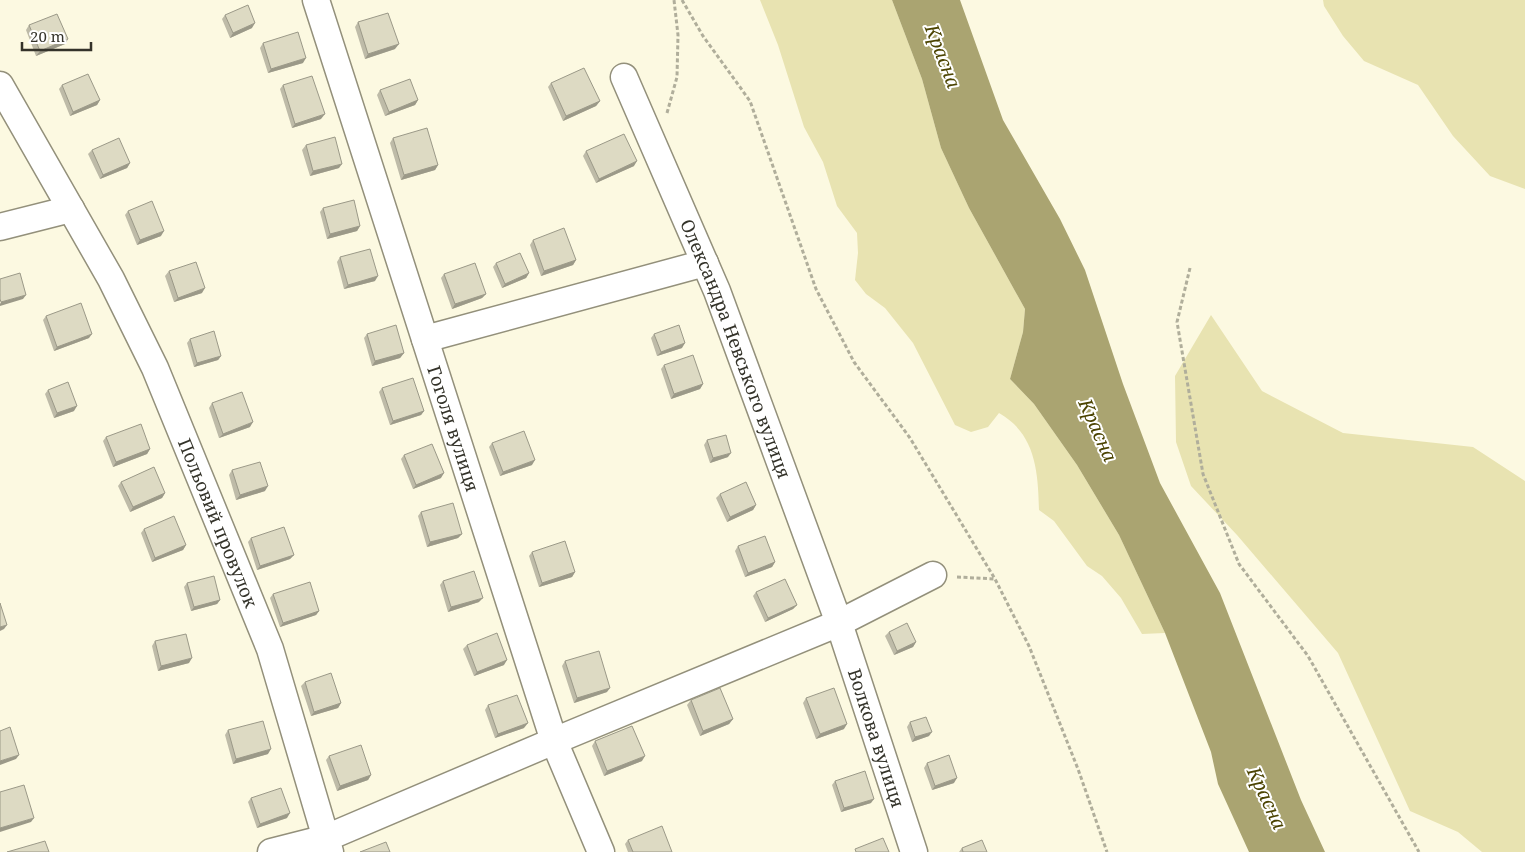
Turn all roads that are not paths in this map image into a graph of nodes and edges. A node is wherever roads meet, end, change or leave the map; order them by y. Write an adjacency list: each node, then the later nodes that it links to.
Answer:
1 (316, 0): 7 (street, Гоголя вулиця)
2 (624, 78): 6 (street, Олександра Невського вулиця)
3 (0, 85): 4 (street, Польовий провулок)
4 (71, 209): 5 (street); 11 (street, Польовий провулок)
5 (0, 227)
6 (705, 263): 7 (street); 9 (street, Олександра Невського вулиця)
7 (426, 339): 10 (street, Гоголя вулиця)
8 (934, 575): 9 (street)
9 (839, 623): 10 (street); 14 (street, Волкова вулиця)
10 (554, 740): 11 (street); 13 (street, Гоголя вулиця)
11 (328, 845): 12 (street)
12 (271, 852)
13 (602, 852)
14 (914, 852)

